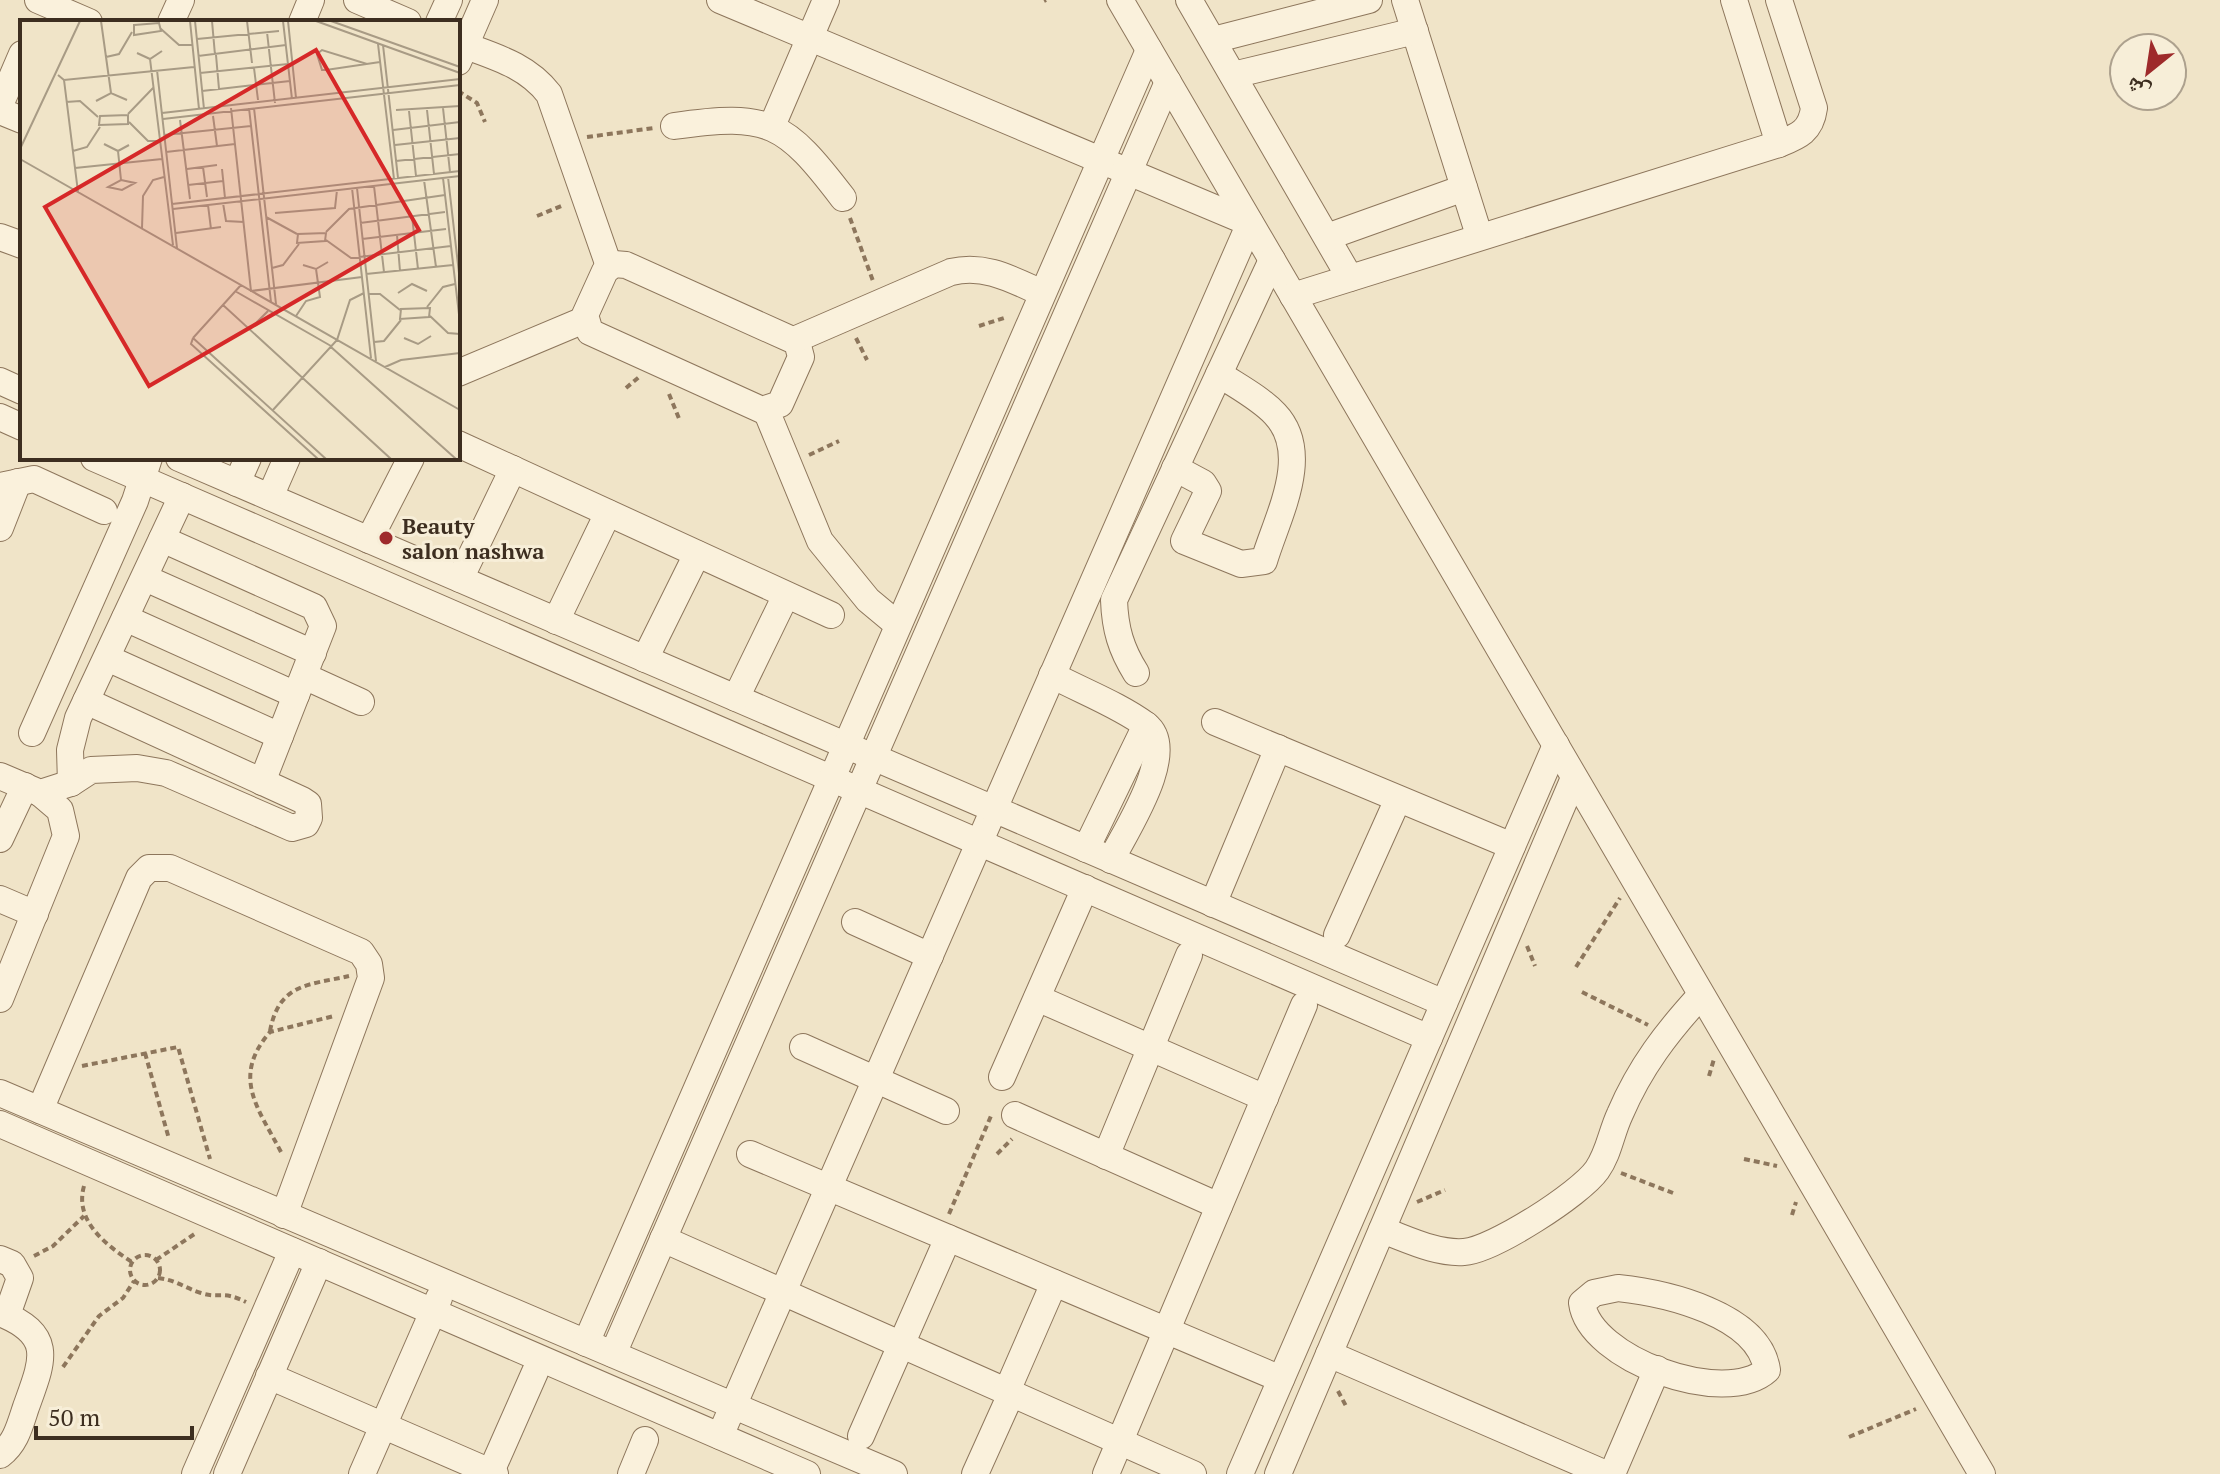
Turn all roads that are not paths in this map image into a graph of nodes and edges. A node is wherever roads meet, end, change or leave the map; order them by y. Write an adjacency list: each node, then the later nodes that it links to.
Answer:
1 (181, 0): 17 (street)
2 (311, 0): 18 (street)
3 (357, 0): 19 (street)
4 (449, 0): 20 (street)
5 (485, 0): 24 (street)
6 (720, 0): 22 (street)
7 (826, 0): 22 (street)
8 (1120, 0): 25 (street)
9 (1189, 0): 23 (street)
10 (1369, 0): 15 (street)
11 (1405, 0): 21 (street)
12 (1734, 0): 34 (street)
13 (1779, 0): 34 (street)
14 (41, 6): 16 (street)
15 (1307, 17): 23 (street); 26 (street)
16 (83, 20)
17 (172, 20)
18 (303, 20)
19 (403, 20)
20 (440, 20)
21 (1415, 31): 26 (street); 37 (street)
22 (810, 38): 33 (street); 35 (street)
23 (1213, 40): 28 (street)
24 (460, 50): 45 (street)
25 (1149, 50): 29 (street); 35 (street)
26 (1321, 54): 28 (street)
27 (20, 59): 30 (street)
28 (1233, 75): 42 (street)
29 (1168, 82): 36 (street); 39 (street)
30 (0, 108): 31 (street)
31 (20, 119)
32 (674, 126): 33 (street)
33 (772, 126): 38 (street)
34 (1779, 144): 40 (street)
35 (1099, 160): 36 (street); 47 (street)
36 (1127, 171): 39 (street); 59 (street)
37 (1464, 188): 40 (street); 42 (street)
38 (843, 198)
39 (1250, 223): 44 (street); 92 (street)
40 (1479, 235): 46 (street)
41 (0, 237): 43 (street)
42 (1327, 237): 46 (street)
43 (20, 244)
44 (1272, 260): 48 (street); 52 (street)
45 (609, 266): 49 (street); 50 (street)
46 (1350, 278): 48 (street)
47 (1042, 293): 50 (street); 58 (street)
48 (1293, 296): 101 (street)
49 (584, 320): 51 (street); 55 (street)
50 (794, 340): 55 (street)
51 (460, 372)
52 (1219, 374): 67 (street); 67 (street)
53 (0, 381): 54 (street)
54 (20, 390)
55 (766, 410): 86 (street)
56 (0, 417): 57 (street)
57 (20, 426)
58 (984, 426): 59 (street); 86 (street)
59 (1012, 436): 103 (street)
60 (460, 445): 68 (street)
61 (104, 460): 66 (street)
62 (184, 460): 69 (street)
63 (247, 460): 69 (street)
64 (286, 460): 72 (street)
65 (410, 460): 77 (street)
66 (145, 468): 71 (street); 98 (street)
67 (1175, 468): 90 (street)
68 (513, 469): 74 (street); 80 (street)
69 (237, 483): 72 (street)
70 (9, 484): 73 (street); 75 (street)
71 (182, 496): 76 (street); 87 (street)
72 (270, 497): 77 (street)
73 (104, 511)
74 (608, 513): 78 (street); 85 (street)
75 (0, 528)
76 (162, 539): 79 (street); 91 (street)
77 (369, 540): 80 (street)
78 (697, 554): 81 (street); 89 (street)
79 (145, 578): 84 (street); 91 (street)
80 (460, 579): 82 (street)
81 (786, 595): 83 (street); 93 (street)
82 (507, 599): 85 (street); 87 (street)
83 (831, 615)
84 (125, 618): 88 (street); 91 (street)
85 (556, 621): 89 (street)
86 (898, 625): 100 (street)
87 (495, 632): 105 (street)
88 (107, 658): 94 (street); 99 (street)
89 (645, 659): 93 (street)
90 (1136, 673)
91 (304, 675): 95 (street); 99 (street)
92 (1052, 675): 97 (street); 112 (street)
93 (736, 698): 100 (street)
94 (86, 701): 107 (street); 108 (street)
95 (361, 702)
96 (1215, 722): 102 (street)
97 (1146, 725): 116 (street); 117 (street)
98 (32, 733)
99 (280, 736): 107 (street)
100 (845, 745): 103 (street); 105 (street)
101 (1556, 745): 106 (street); 115 (street)
102 (1278, 748): 111 (street); 120 (street)
103 (872, 757): 110 (street); 112 (street)
104 (0, 776): 109 (street)
105 (831, 778): 110 (street); 162 (street)
106 (1574, 778): 126 (street); 143 (street)
107 (262, 782): 108 (street)
108 (71, 783): 109 (street)
109 (32, 790): 113 (street); 121 (street)
110 (858, 790): 114 (street); 152 (street)
111 (1398, 799): 115 (street); 123 (street)
112 (994, 809): 114 (street); 116 (street)
113 (0, 839)
114 (980, 843): 118 (street); 125 (street)
115 (1512, 846): 129 (street)
116 (1086, 849): 117 (street)
117 (1111, 860): 120 (street)
118 (1085, 888): 127 (street); 131 (street)
119 (0, 899): 121 (street)
120 (1213, 904): 129 (street)
121 (35, 914): 128 (street)
122 (855, 922): 125 (street)
123 (1337, 935)
124 (1189, 955): 133 (street)
125 (930, 956): 135 (street)
126 (1701, 995): 150 (street); 177 (street)
127 (1037, 998): 133 (street); 134 (street)
128 (0, 999)
129 (1444, 1003): 131 (street)
130 (1304, 1005): 137 (street)
131 (1429, 1038): 141 (street)
132 (803, 1047): 135 (street)
133 (1151, 1048): 137 (street); 146 (street)
134 (1002, 1077)
135 (876, 1080): 138 (street); 147 (street)
136 (0, 1093): 139 (street)
137 (1265, 1098): 148 (street)
138 (946, 1111)
139 (43, 1112): 144 (street); 149 (street); 149 (street)
140 (1004, 1113): 146 (street)
141 (1394, 1117): 143 (street); 169 (street)
142 (0, 1124): 144 (street)
143 (1424, 1132): 150 (street)
144 (36, 1139): 153 (street)
145 (750, 1154): 147 (street)
146 (1106, 1156): 148 (street)
147 (828, 1188): 151 (street); 158 (street)
148 (1219, 1206): 161 (street)
149 (284, 1215): 156 (street)
150 (1382, 1230): 165 (street)
151 (944, 1237): 157 (street); 163 (street)
152 (663, 1239): 158 (street); 164 (street)
153 (292, 1251): 154 (street); 182 (street)
154 (319, 1262): 159 (street); 168 (street)
155 (8, 1263): 160 (street)
156 (445, 1283): 159 (street); 162 (street)
157 (1054, 1283): 161 (street); 170 (street)
158 (783, 1292): 163 (street); 171 (street)
159 (433, 1312): 172 (street); 173 (street)
160 (4, 1314): 178 (street)
161 (1166, 1331): 169 (street); 176 (street)
162 (586, 1343): 164 (street)
163 (901, 1345): 170 (street); 174 (street)
164 (613, 1354): 171 (street)
165 (1329, 1354): 181 (street); 191 (street)
166 (1657, 1369): 166 (street); 191 (street)
167 (535, 1372): 180 (street)
168 (269, 1376): 172 (street); 183 (street)
169 (1281, 1379): 179 (street)
170 (1009, 1392): 176 (street); 188 (street)
171 (733, 1406): 173 (street); 187 (street)
172 (383, 1426): 180 (street); 184 (street)
173 (720, 1436): 186 (street)
174 (861, 1436)
175 (645, 1440): 185 (street)
176 (1119, 1442): 189 (street); 190 (street)
177 (1965, 1446): 192 (street); 193 (street)
178 (0, 1455)
179 (1244, 1464): 181 (street)
180 (492, 1473)
181 (1282, 1473)
182 (195, 1474)
183 (227, 1474)
184 (362, 1474)
185 (631, 1474)
186 (807, 1474)
187 (894, 1474)
188 (975, 1474)
189 (1106, 1474)
190 (1193, 1474)
191 (1609, 1474)
192 (1954, 1474)
193 (1982, 1474)

